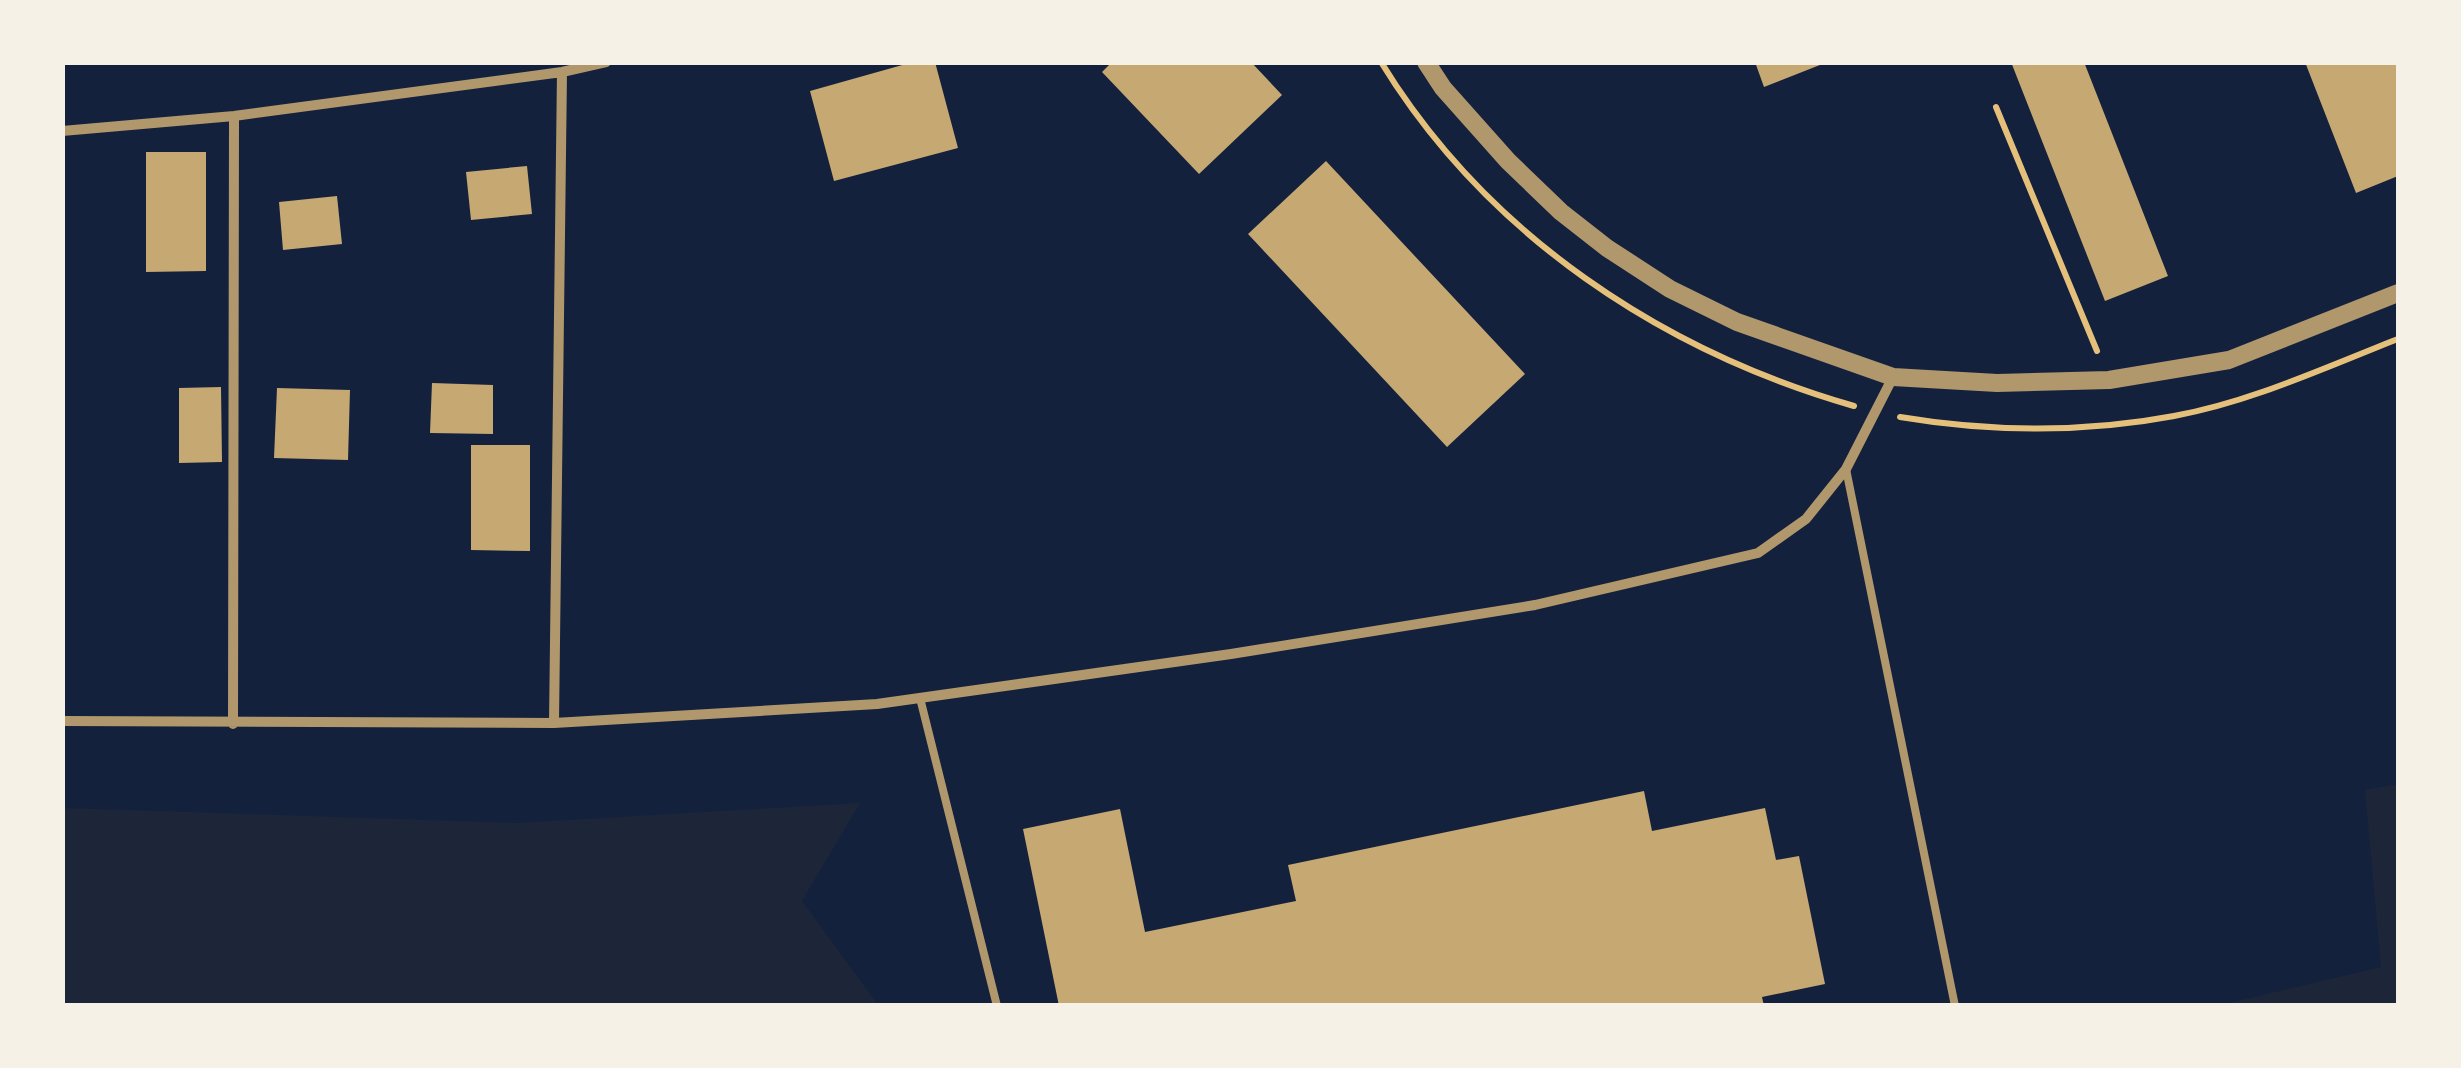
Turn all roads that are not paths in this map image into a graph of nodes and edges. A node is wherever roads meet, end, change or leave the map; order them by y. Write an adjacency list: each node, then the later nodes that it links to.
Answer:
1 (606, 62): 3 (street)
2 (1426, 62): 7 (street)
3 (562, 72): 4 (street); 11 (street)
4 (234, 116): 5 (street); 12 (street)
5 (62, 132)
6 (2398, 293): 7 (street)
7 (1893, 377): 8 (street)
8 (1846, 469): 9 (street); 14 (lane)
9 (920, 698): 11 (street); 13 (lane)
10 (62, 721): 12 (street)
11 (554, 723): 12 (street)
12 (233, 724)
13 (997, 1006)
14 (1955, 1006)

